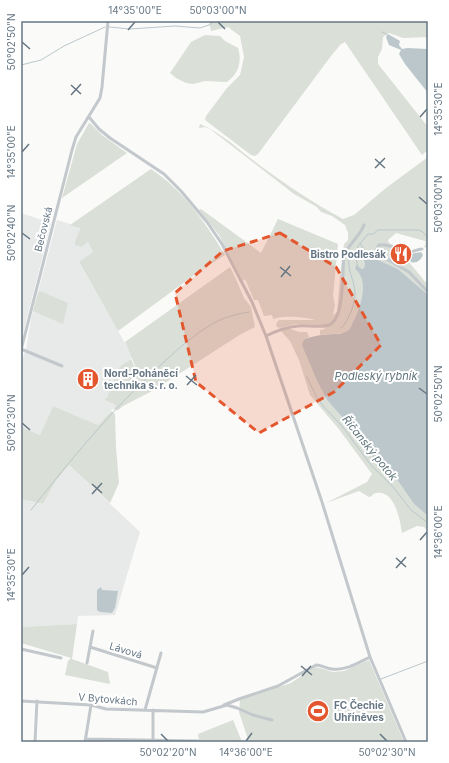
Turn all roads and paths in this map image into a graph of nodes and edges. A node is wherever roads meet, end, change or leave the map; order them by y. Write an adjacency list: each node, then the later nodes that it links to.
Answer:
1 (108, 21): 2 (street, Bečovská)
2 (89, 117): 6 (street); 7 (street, Bečovská)
3 (364, 225): 6 (street)
4 (422, 249): 5 (street)
5 (428, 292)
6 (266, 336): 13 (street)
7 (21, 349): 8 (street, Bečovská)
8 (62, 366)
9 (93, 631): 10 (street)
10 (90, 647): 15 (street); 16 (street, Lávová)
11 (21, 648): 14 (street)
12 (161, 654): 16 (street)
13 (370, 657): 17 (street, V Bytovkách); 30 (street)
14 (61, 658)
15 (87, 663)
16 (157, 668): 23 (street)
17 (240, 699): 21 (street, V Bytovkách); 22 (street)
18 (21, 700): 19 (street, V Bytovkách)
19 (36, 701): 20 (street, V Bytovkách); 29 (street)
20 (91, 705): 23 (street, V Bytovkách); 26 (street)
21 (224, 705): 22 (street); 24 (street, V Bytovkách)
22 (237, 708): 25 (street)
23 (145, 710): 24 (street, V Bytovkách)
24 (153, 710): 27 (street)
25 (272, 720)
26 (86, 740): 27 (street)
27 (153, 741): 28 (street)
28 (198, 741)
29 (35, 742)
30 (406, 742)

